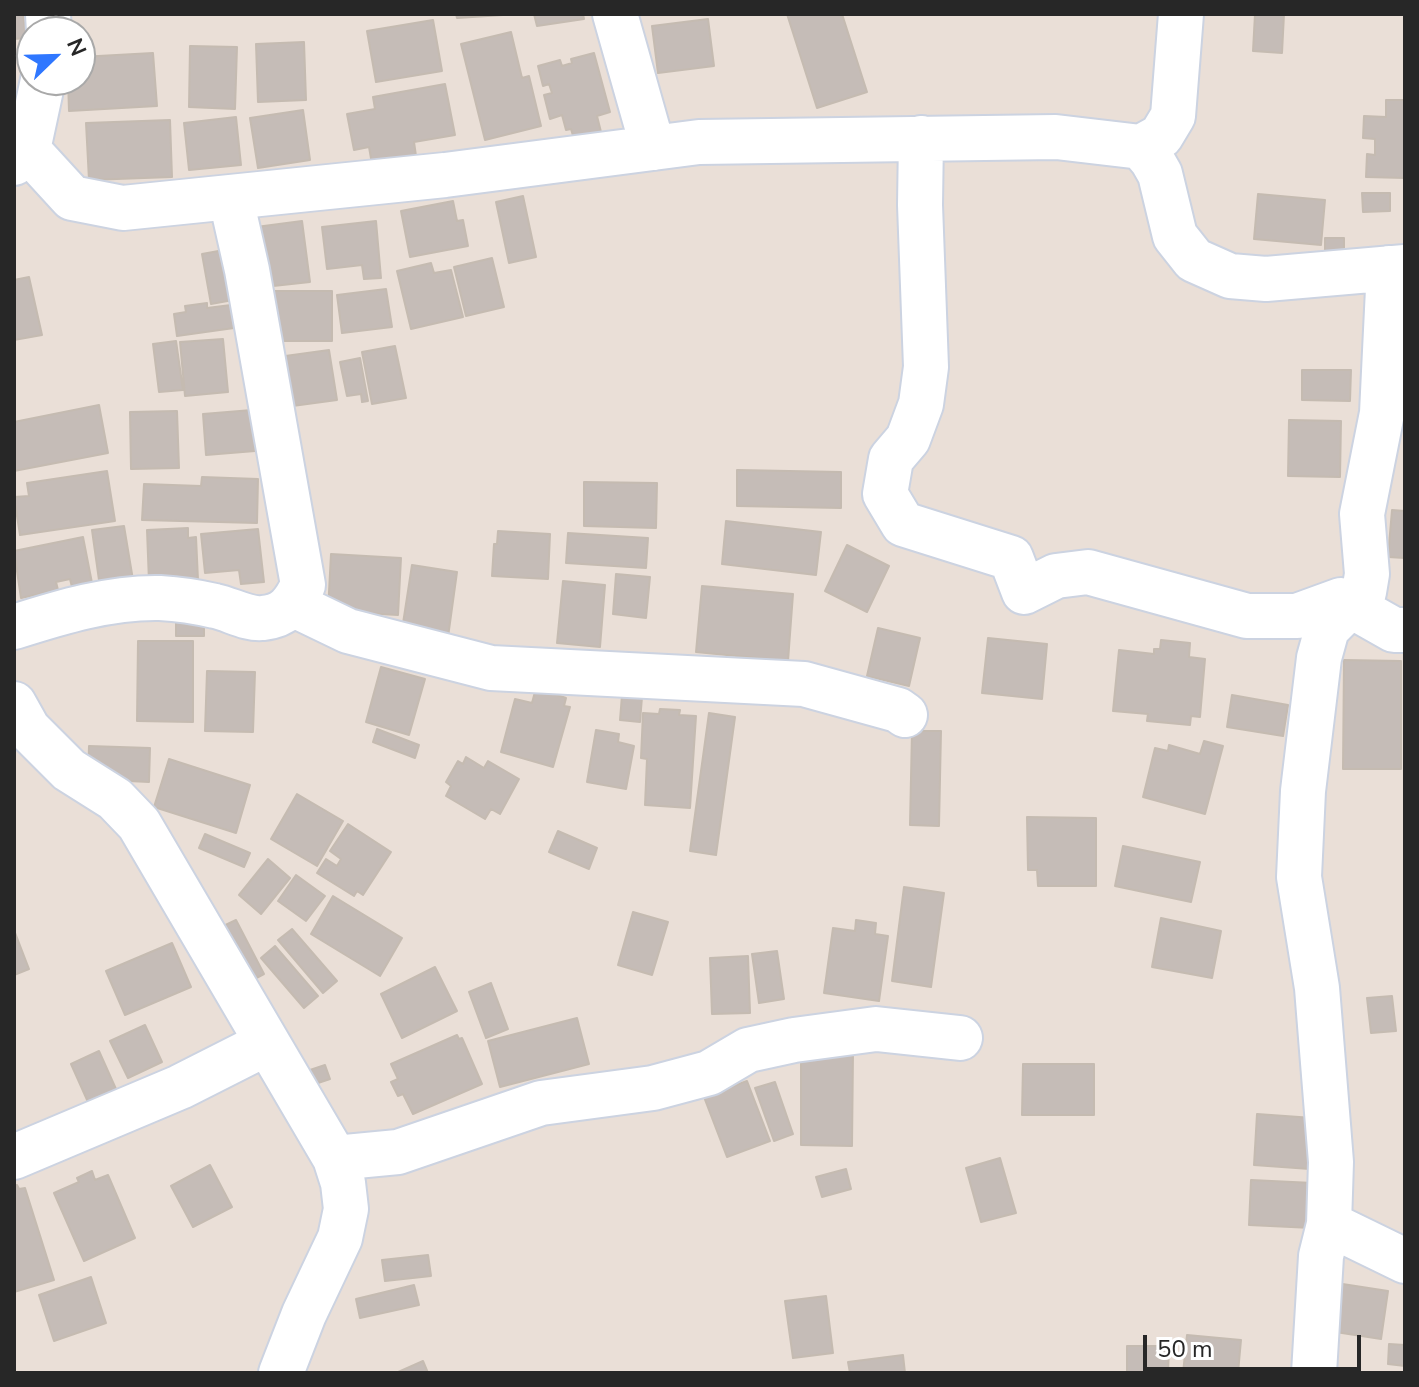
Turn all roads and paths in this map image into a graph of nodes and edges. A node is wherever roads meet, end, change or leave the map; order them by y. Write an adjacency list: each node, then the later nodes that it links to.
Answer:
1 (615, 14): 6 (street)
2 (1181, 14): 5 (street)
3 (38, 96): 7 (street)
4 (921, 138): 5 (street); 6 (street); 11 (street)
5 (1141, 147): 9 (street)
6 (653, 148): 8 (street)
7 (21, 156): 8 (street)
8 (231, 199): 10 (street)
9 (1397, 267): 11 (street)
10 (294, 605): 12 (street); 15 (street)
11 (1353, 605): 13 (street); 20 (street)
12 (14, 627)
13 (1405, 630)
14 (14, 704): 17 (street)
15 (905, 715)
16 (960, 1038): 19 (street)
17 (265, 1044): 18 (street); 19 (street)
18 (14, 1157)
19 (335, 1158): 22 (street)
20 (1329, 1224): 21 (street); 23 (street)
21 (1405, 1261)
22 (281, 1373)
23 (1314, 1373)

